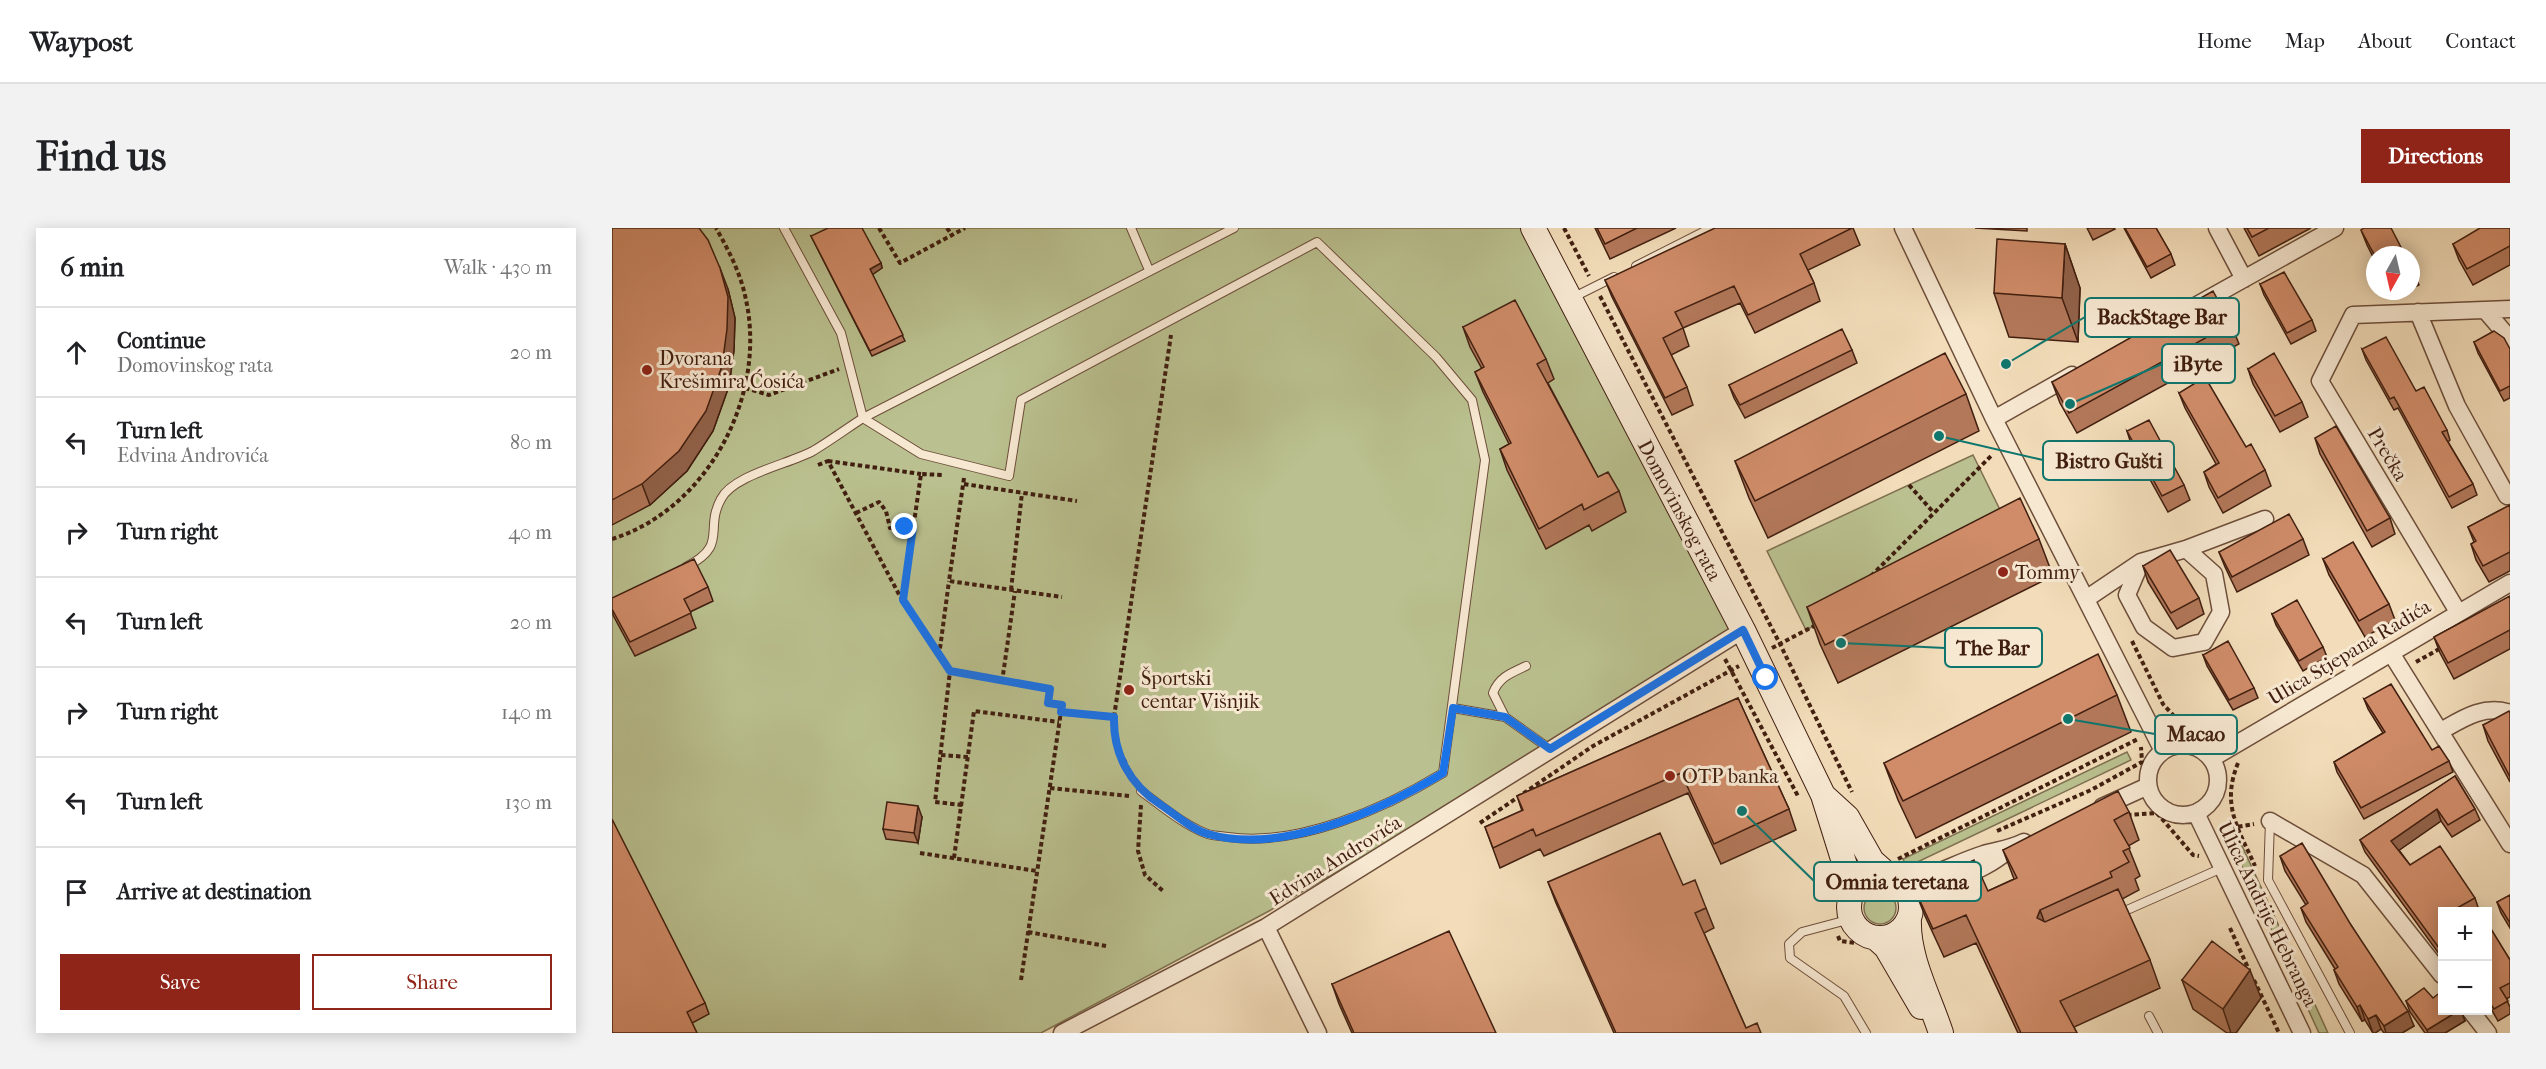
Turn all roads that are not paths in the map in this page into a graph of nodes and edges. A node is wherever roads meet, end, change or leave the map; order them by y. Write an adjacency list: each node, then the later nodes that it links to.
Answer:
1 (784, 228): 18 (lane)
2 (1131, 228): 9 (lane)
3 (1234, 228): 9 (lane)
4 (1533, 228): 11 (main road, Domovinskog rata)
5 (1711, 228): 11 (lane)
6 (1904, 228): 19 (street)
7 (2217, 228): 10 (street)
8 (2335, 228): 10 (street)
9 (1149, 270): 18 (lane)
10 (2244, 279): 14 (street)
11 (1570, 299): 28 (main road, Domovinskog rata)
12 (2510, 309): 13 (street)
13 (2485, 310): 15 (street); 16 (street)
14 (2184, 312)
15 (2418, 312): 20 (street); 27 (street, Prečka)
16 (2510, 339)
17 (2084, 369): 19 (street)
18 (863, 418): 24 (lane); 31 (lane)
19 (1994, 419): 26 (street)
20 (2507, 496)
21 (2265, 519): 22 (street)
22 (2186, 549): 23 (street); 23 (street)
23 (2141, 562): 26 (street)
24 (681, 569)
25 (2510, 583): 27 (street, Ulica Stjepana Radića)
26 (2086, 599): 36 (street)
27 (2457, 612): 29 (street, Ulica Stjepana Radića)
28 (1743, 630): 35 (street, Edvina Androvića); 40 (main road, Domovinskog rata)
29 (2391, 653): 34 (street); 37 (street, Ulica Stjepana Radića)
30 (1526, 666): 33 (lane)
31 (1453, 708): 33 (lane); 39 (lane)
32 (2510, 713): 34 (street)
33 (1505, 717): 35 (lane)
34 (2440, 731): 44 (street)
35 (1550, 749): 54 (street, Edvina Androvića)
36 (2163, 750): 37 (street); 38 (street)
37 (2211, 759): 42 (street)
38 (2148, 786): 41 (street); 42 (street)
39 (1140, 791)
40 (1813, 800): 48 (main road, Domovinskog rata); 50 (main road, Domovinskog rata)
41 (2090, 812)
42 (2196, 813): 49 (street, Ulica Andrije Hebranga)
43 (2270, 821): 56 (street); 65 (lane)
44 (2504, 823): 46 (street)
45 (2040, 835): 47 (street)
46 (2510, 844)
47 (2009, 849): 48 (street); 51 (street)
48 (1895, 868): 50 (main road); 51 (main road)
49 (2222, 868): 52 (lane); 64 (street, Ulica Andrije Hebranga)
50 (1853, 891): 53 (main road)
51 (1910, 913): 55 (main road); 59 (main road)
52 (2107, 920)
53 (1843, 921): 55 (main road); 62 (lane)
54 (1266, 927): 60 (street, Edvina Androvića); 61 (street)
55 (1876, 938): 59 (main road)
56 (2438, 970)
57 (2473, 1015): 66 (street)
58 (2149, 1016): 63 (lane)
59 (1940, 1030)
60 (1062, 1033)
61 (1318, 1033)
62 (1866, 1033)
63 (2158, 1033)
64 (2302, 1033)
65 (2350, 1033)
66 (2488, 1033)

